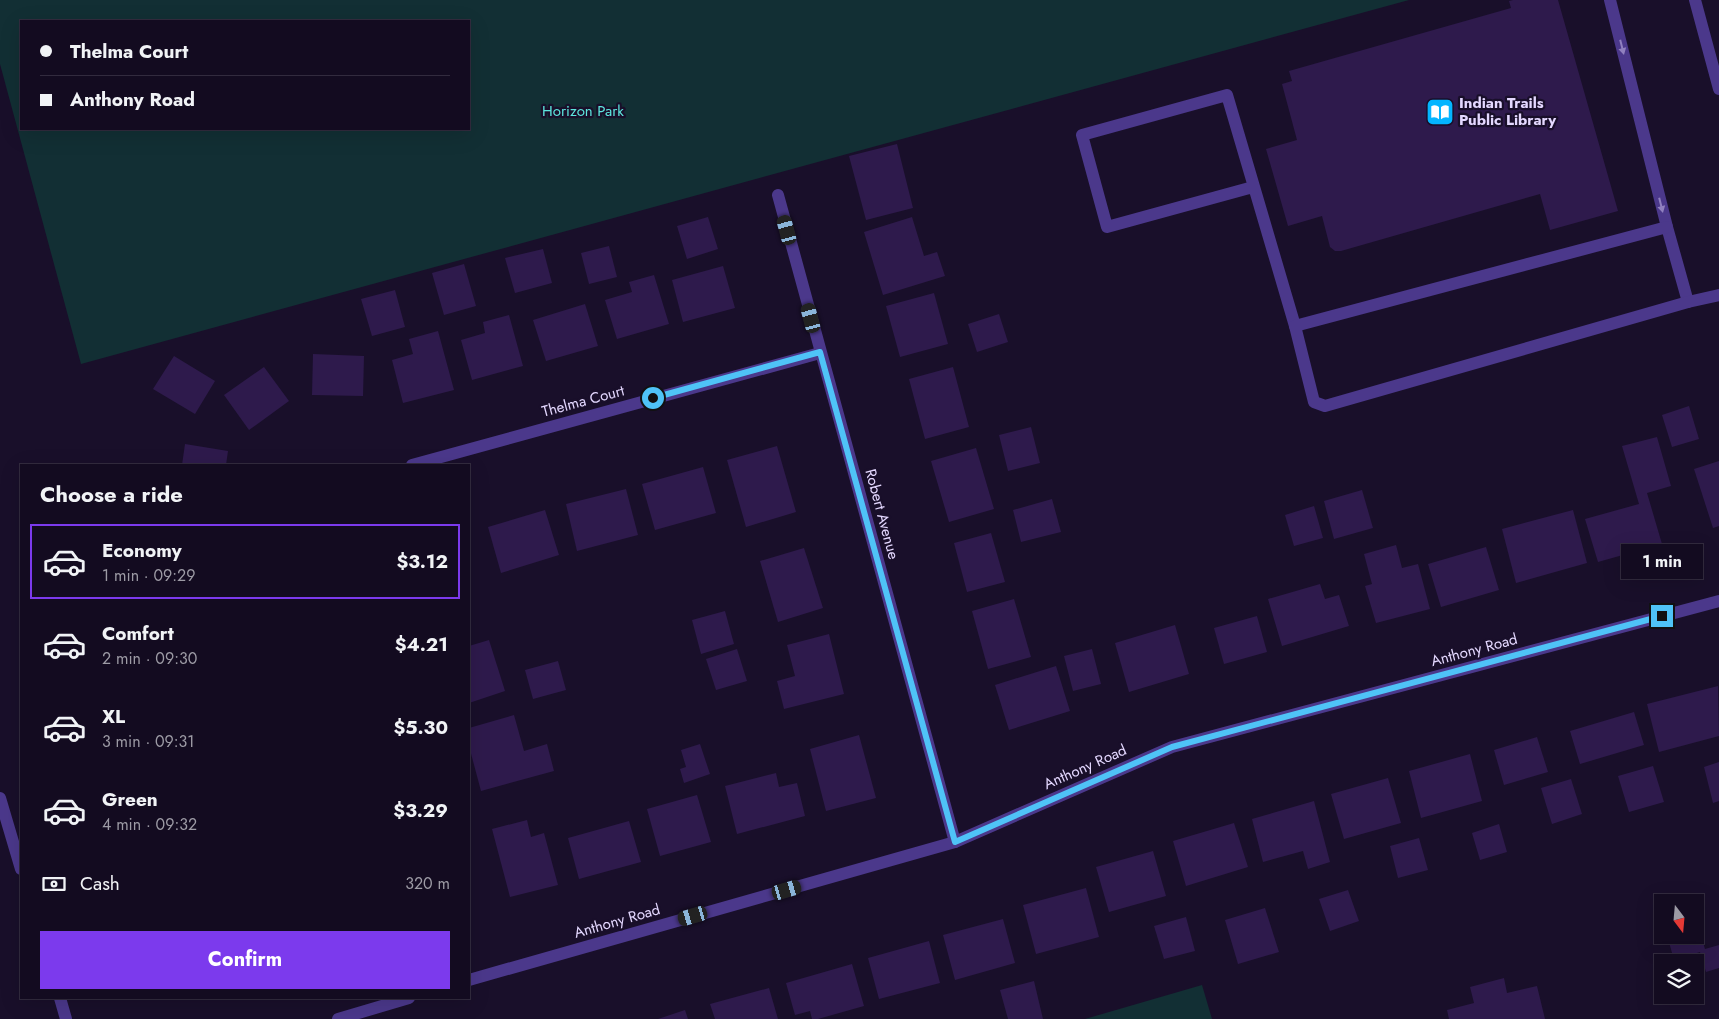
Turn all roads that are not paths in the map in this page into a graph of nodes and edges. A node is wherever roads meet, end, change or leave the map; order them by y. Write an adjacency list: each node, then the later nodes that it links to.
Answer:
1 (1610, 0): 6 (street, one-way to 6)
2 (1694, 0): 3 (street)
3 (1719, 89)
4 (1253, 188): 4 (street); 9 (street)
5 (778, 195): 10 (street, Robert Avenue)
6 (1667, 227): 8 (street); 9 (street)
7 (1719, 295): 8 (street)
8 (1688, 302): 9 (street)
9 (1295, 326)
10 (820, 352): 11 (street, Thelma Court); 14 (street, Robert Avenue)
11 (416, 464)
12 (1719, 601): 14 (street, Anthony Road)
13 (0, 798): 15 (street)
14 (955, 842): 16 (street, Anthony Road)
15 (20, 866)
16 (470, 980)
17 (60, 999): 19 (street)
18 (406, 999): 20 (street)
19 (66, 1019)
20 (338, 1019)

